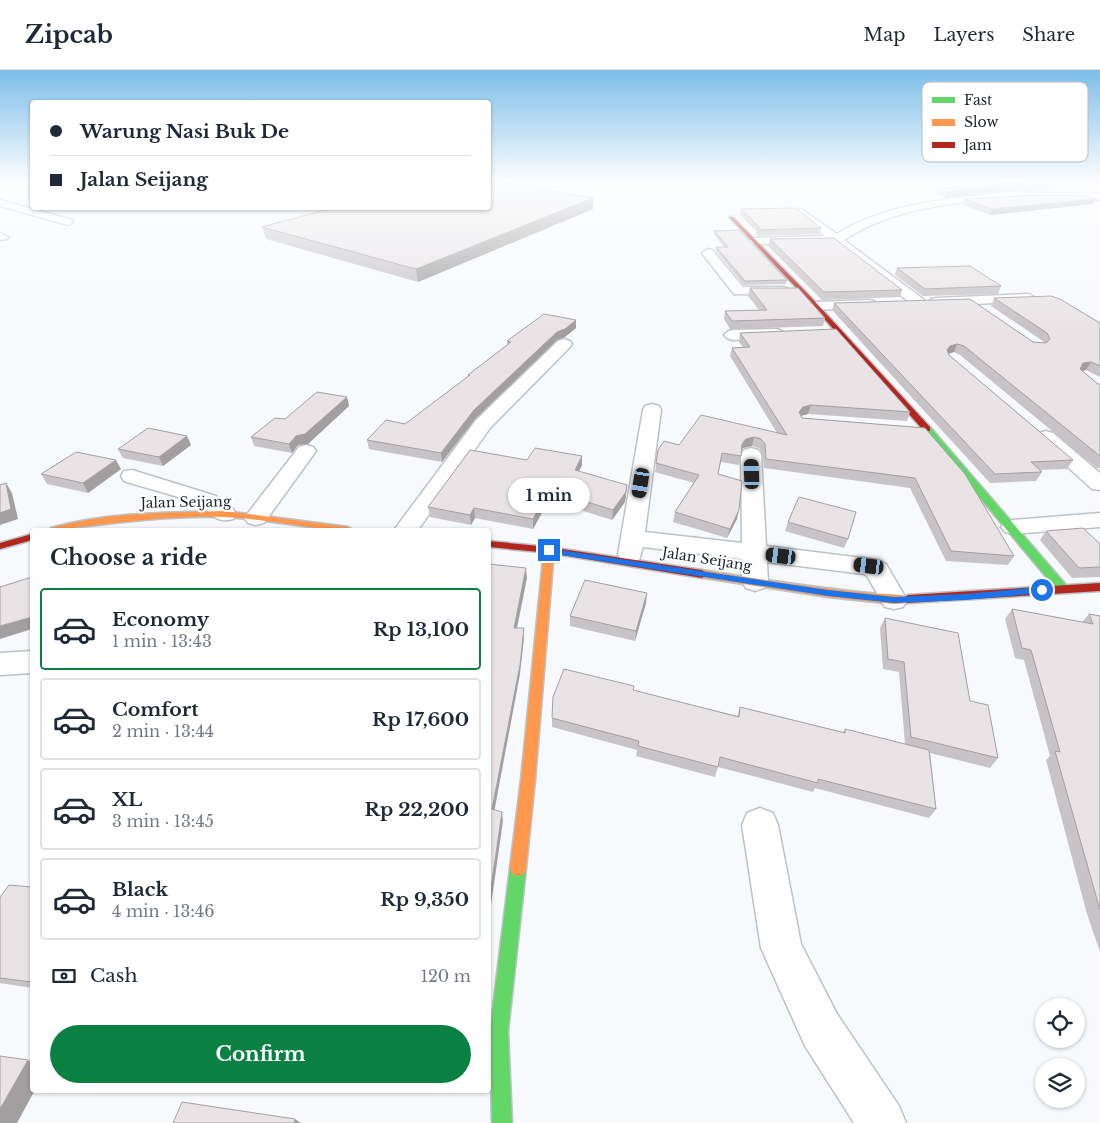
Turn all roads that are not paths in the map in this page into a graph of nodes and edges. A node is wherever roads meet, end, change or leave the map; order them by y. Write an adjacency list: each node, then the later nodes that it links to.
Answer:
1 (743, 229): 5 (street)
2 (824, 229): 4 (street)
3 (853, 229): 4 (street)
4 (838, 239): 5 (street); 10 (street)
5 (755, 241): 7 (street)
6 (708, 253): 7 (street)
7 (802, 290): 13 (street)
8 (1047, 298): 9 (street)
9 (970, 300): 10 (street); 14 (street)
10 (918, 302): 11 (street)
11 (900, 303)
12 (882, 304): 13 (street)
13 (818, 306): 16 (street)
14 (992, 316)
15 (820, 332): 16 (street)
16 (840, 332): 23 (street)
17 (791, 333): 18 (street)
18 (732, 335)
19 (564, 344): 34 (street)
20 (652, 410): 36 (street)
21 (902, 428): 23 (street)
22 (1034, 428): 27 (street)
23 (930, 430): 31 (street)
24 (306, 451): 29 (street)
25 (751, 454): 40 (street)
26 (132, 476): 28 (street)
27 (1100, 484)
28 (225, 514): 29 (street, Jalan Seijang); 32 (street, Jalan Seijang)
29 (256, 518): 33 (street, Jalan Seijang)
30 (1100, 520): 31 (street)
31 (1013, 527): 44 (street)
32 (62, 528)
33 (333, 528)
34 (407, 528)
35 (30, 538): 38 (street)
36 (632, 538): 40 (street); 41 (street)
37 (491, 544): 39 (street, Jalan Seijang)
38 (0, 546)
39 (549, 550): 41 (street, Jalan Seijang); 49 (street)
40 (754, 552): 42 (street); 45 (street)
41 (629, 563): 42 (street, Jalan Seijang)
42 (755, 582): 45 (street, Jalan Seijang)
43 (1100, 587): 44 (street, Jalan Seijang)
44 (1062, 588): 45 (street, Jalan Seijang)
45 (894, 600)
46 (30, 662): 47 (street)
47 (0, 664)
48 (760, 825): 50 (street)
49 (502, 1123)
50 (882, 1123)

